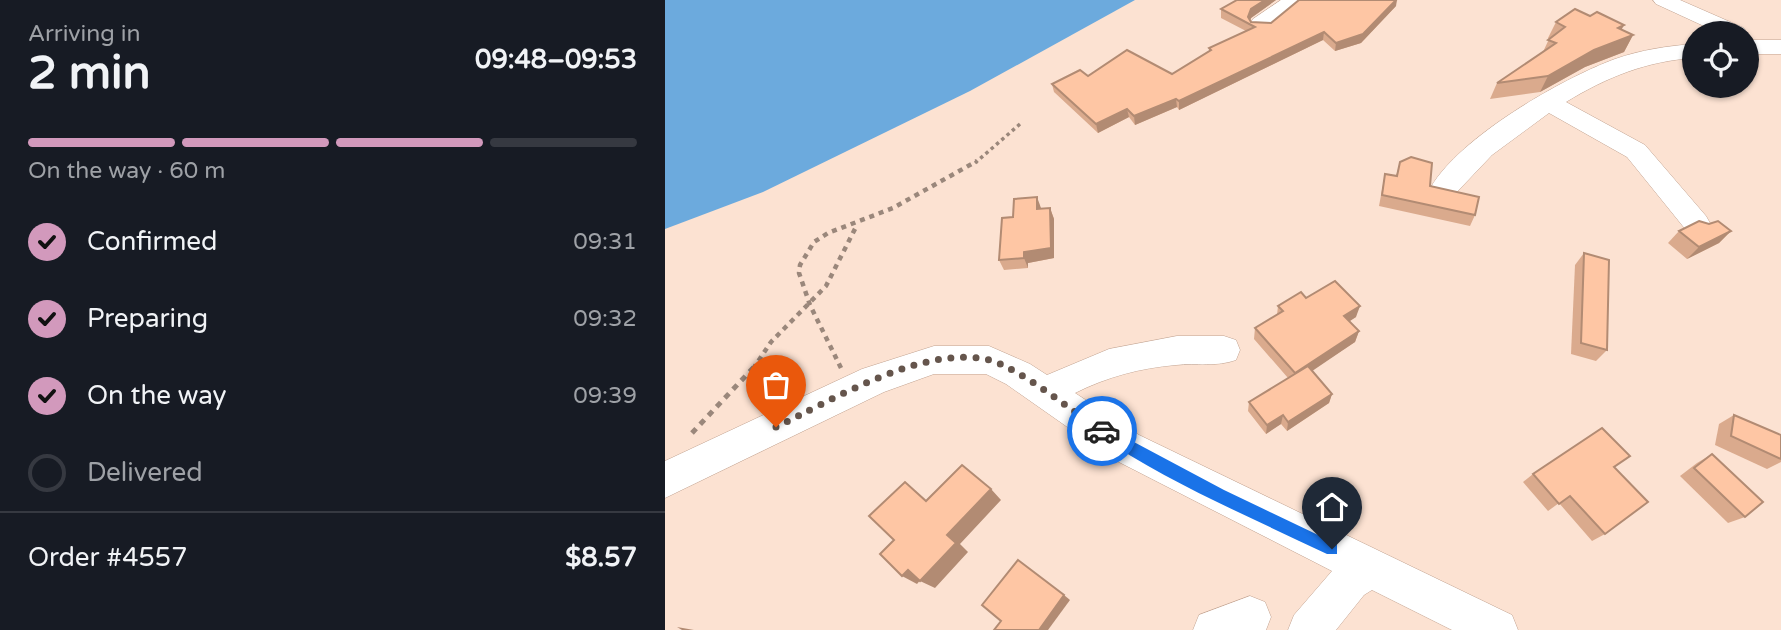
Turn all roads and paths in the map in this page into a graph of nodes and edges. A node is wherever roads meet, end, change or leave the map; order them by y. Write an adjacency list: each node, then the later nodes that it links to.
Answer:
1 (1294, 0): 4 (street)
2 (1663, 0): 3 (street)
3 (1709, 21)
4 (1261, 24)
5 (1682, 52): 6 (street)
6 (1548, 102): 8 (street); 9 (street)
7 (1020, 124): 10 (path)
8 (1445, 187)
9 (1696, 223)
10 (857, 224): 11 (path); 11 (path)
11 (810, 305): 13 (path); 15 (path)
12 (1224, 350): 14 (street)
13 (852, 391): 14 (street); 16 (street)
14 (1045, 393): 17 (street)
15 (687, 439)
16 (665, 480)
17 (1370, 568): 18 (street); 19 (street)
18 (1309, 630)
19 (1497, 630)

